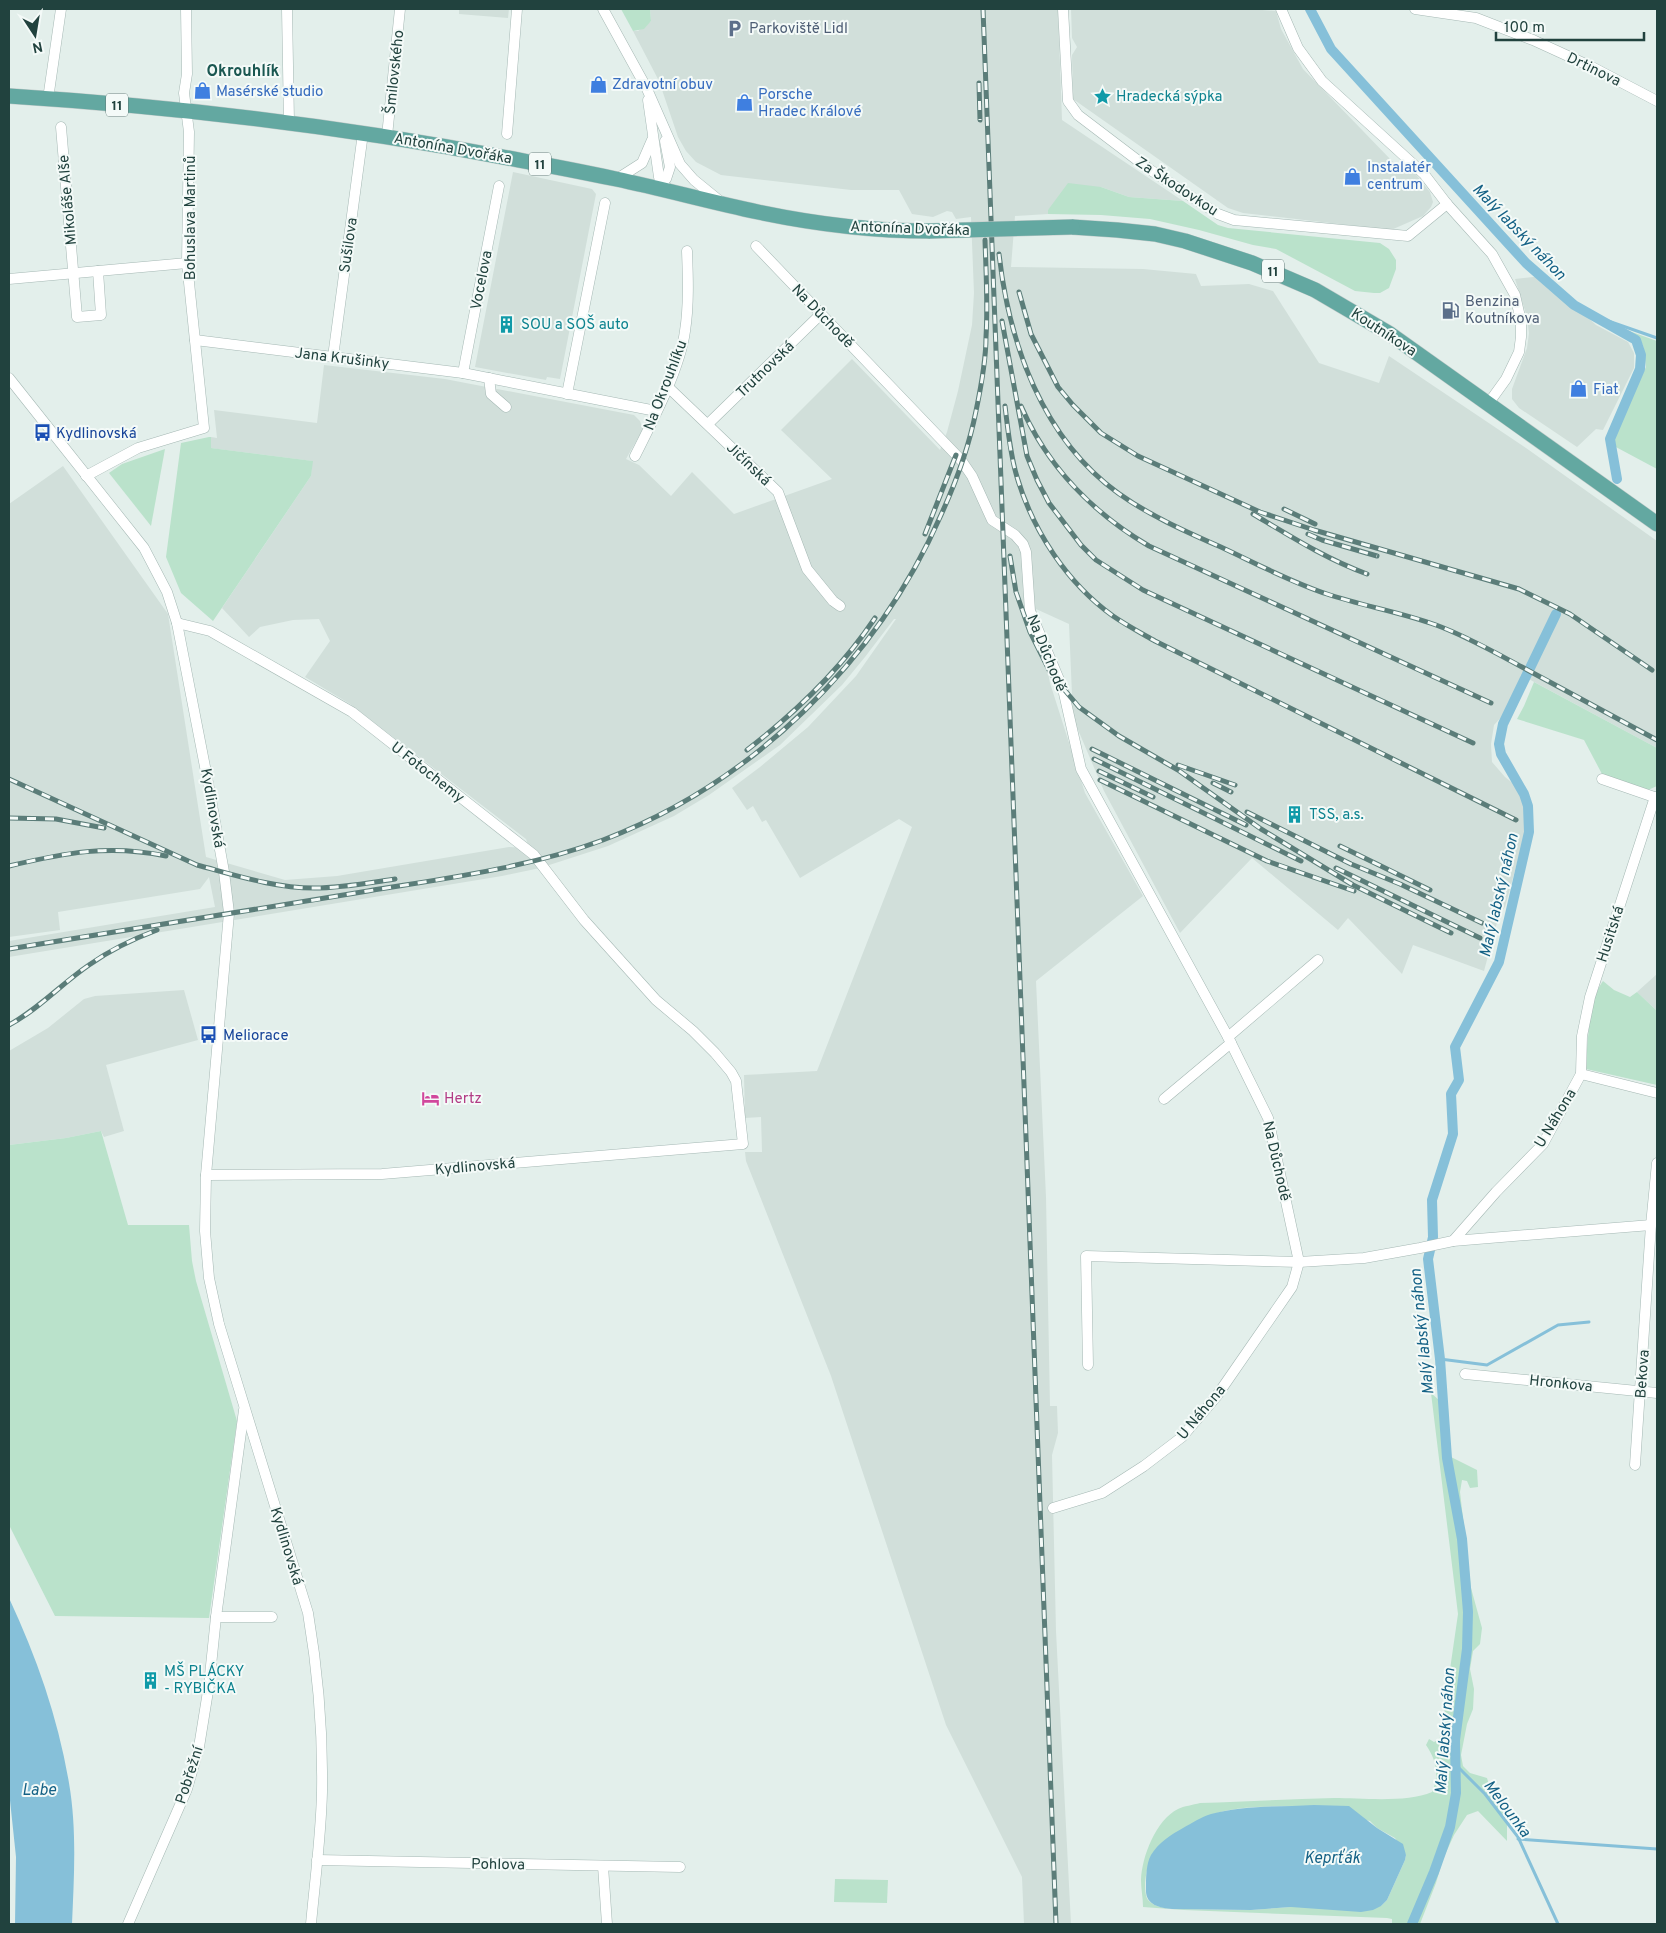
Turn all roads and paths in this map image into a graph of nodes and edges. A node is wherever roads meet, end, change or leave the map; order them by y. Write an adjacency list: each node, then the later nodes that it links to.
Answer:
1 (60, 9): 12 (street)
2 (186, 9): 14 (street, Bohuslava Martinů)
3 (287, 9): 15 (street)
4 (400, 9): 21 (street, Šmilovského)
5 (517, 9): 19 (street)
6 (603, 9): 10 (street)
7 (1063, 9): 27 (street, Za Škodovkou)
8 (1281, 9): 27 (street)
9 (1415, 9): 13 (street, Drtinova)
10 (647, 90): 16 (street); 20 (street)
11 (9, 96): 12 (main road, Antonína Dvořáka / 11)
12 (48, 99): 14 (main road, Antonína Dvořáka / 11)
13 (1657, 101)
14 (187, 110): 15 (main road, Antonína Dvořáka / 11); 31 (street, Bohuslava Martinů)
15 (289, 122): 18 (main road, Antonína Dvořáka / 11)
16 (663, 125): 23 (street); 26 (street)
17 (61, 126): 33 (street, Mikoláše Alše)
18 (363, 133): 21 (main road, Antonína Dvořáka / 11); 37 (street, Sušilova)
19 (507, 134)
20 (653, 134): 22 (street); 23 (street)
21 (387, 136): 22 (main road, Antonína Dvořáka / 11)
22 (616, 179): 23 (main road, Antonína Dvořáka / 11)
23 (655, 185): 26 (main road, Antonína Dvořáka / 11)
24 (498, 186): 38 (street, Vocelova)
25 (605, 203): 42 (street)
26 (723, 204): 28 (main road, Antonína Dvořáka / 11, bridge)
27 (1447, 204): 43 (street)
28 (1072, 228): 43 (main road, Koutníkova / 11)
29 (756, 246): 35 (street, Na Důchodě)
30 (687, 250): 41 (street, Na Okrouhlíku)
31 (187, 263): 32 (street); 36 (street, Bohuslava Martinů)
32 (98, 271): 33 (street); 33 (street, Mikoláše Alše)
33 (73, 273): 34 (street)
34 (9, 279)
35 (821, 314): 46 (street, Trutnovská); 55 (street, Na Důchodě)
36 (195, 340): 37 (street, Jana Krušinky); 48 (street, Bohuslava Martinů)
37 (333, 357): 38 (street, Jana Krušinky)
38 (463, 373): 40 (street, Jana Krušinky)
39 (9, 378): 48 (street, Kydlinovská)
40 (489, 378): 42 (street, Jana Krušinky); 44 (street)
41 (668, 386): 45 (street, Na Okrouhlíku); 46 (street, Jičínská)
42 (567, 394): 45 (street, Jana Krušinky)
43 (1488, 404): 49 (main road, Koutníkova / 11)
44 (506, 407)
45 (656, 411): 47 (street, Na Okrouhlíku)
46 (708, 424): 50 (street, Jičínská)
47 (635, 456)
48 (86, 476): 51 (street, Kydlinovská)
49 (1657, 524)
50 (840, 606)
51 (177, 623): 59 (street, U Fotochemy); 61 (street, Kydlinovská)
52 (1602, 779): 53 (street, Husitská)
53 (1656, 798): 56 (street, Husitská)
54 (1318, 960): 55 (street)
55 (1230, 1040): 58 (street); 65 (street, Na Důchodě)
56 (1581, 1074): 57 (street, U Náhona); 63 (street, U Náhona)
57 (1657, 1093)
58 (1164, 1099)
59 (744, 1144): 61 (street, Kydlinovská)
60 (1657, 1163): 62 (street, Bekova)
61 (206, 1175): 70 (street, Kydlinovská)
62 (1651, 1225): 63 (street); 64 (street, Bekova)
63 (1453, 1240): 65 (street)
64 (1654, 1247): 68 (street, Bekova)
65 (1299, 1262): 66 (street); 72 (street, U Náhona)
66 (1088, 1366)
67 (1465, 1374): 68 (street, Hronkova)
68 (1641, 1392): 69 (street, Hronkova); 71 (street, Bekova)
69 (1657, 1394)
70 (244, 1407): 73 (street, Pobřežní); 75 (street, Kydlinovská)
71 (1635, 1465)
72 (1053, 1508)
73 (216, 1617): 74 (street); 78 (street, Pobřežní)
74 (272, 1617)
75 (317, 1860): 76 (street, Pohlova); 79 (street, Kydlinovská)
76 (603, 1866): 77 (street, Pohlova); 80 (street)
77 (680, 1867)
78 (128, 1924)
79 (311, 1924)
80 (607, 1924)

